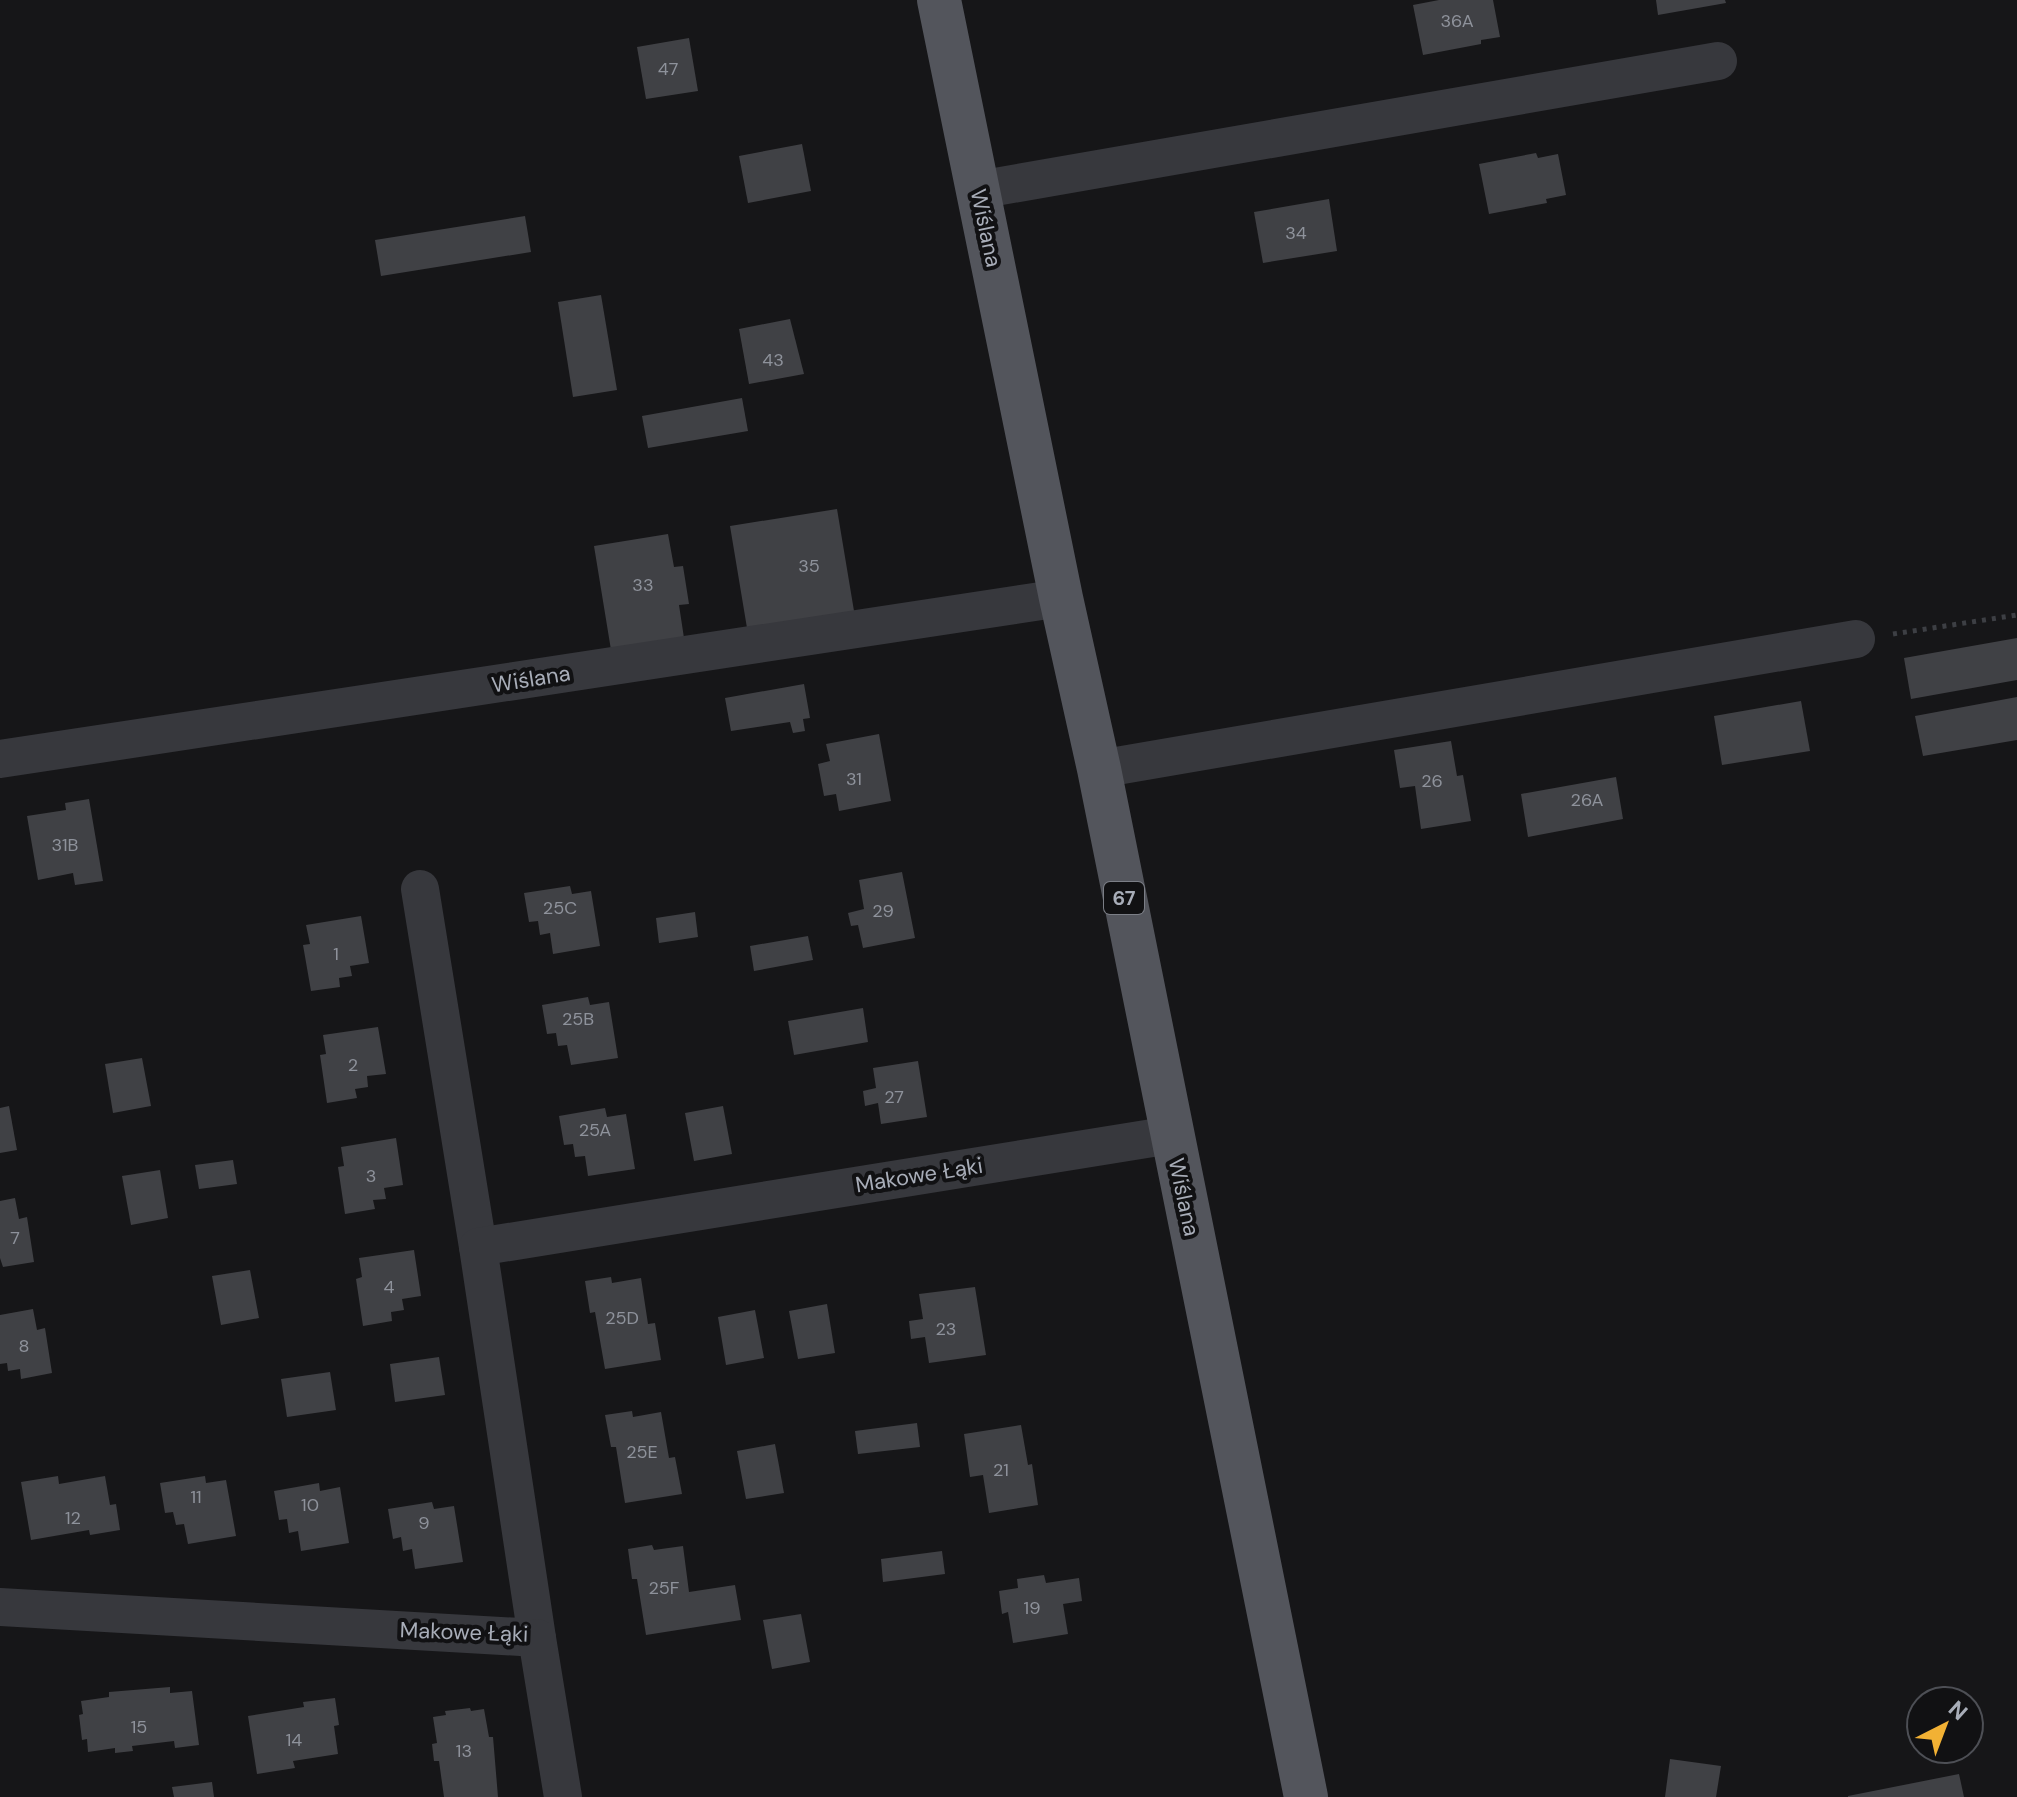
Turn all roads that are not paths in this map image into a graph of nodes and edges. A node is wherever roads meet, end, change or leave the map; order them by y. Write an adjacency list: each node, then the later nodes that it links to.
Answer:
1 (939, 0): 3 (main road, Wiślana / 67)
2 (1718, 61): 3 (lane)
3 (978, 190): 4 (main road, Wiślana / 67)
4 (1061, 598): 6 (lane, Wiślana); 7 (main road, Wiślana / 67)
5 (1856, 639): 7 (lane)
6 (0, 759)
7 (1099, 769): 9 (main road, Wiślana / 67)
8 (420, 889): 10 (lane, Makowe Łąki)
9 (1171, 1135): 10 (lane, Makowe Łąki); 14 (main road, Wiślana / 67)
10 (478, 1247): 12 (lane, Makowe Łąki)
11 (0, 1607): 12 (lane, Makowe Łąki)
12 (537, 1638): 13 (lane)
13 (563, 1797)
14 (1306, 1797)

